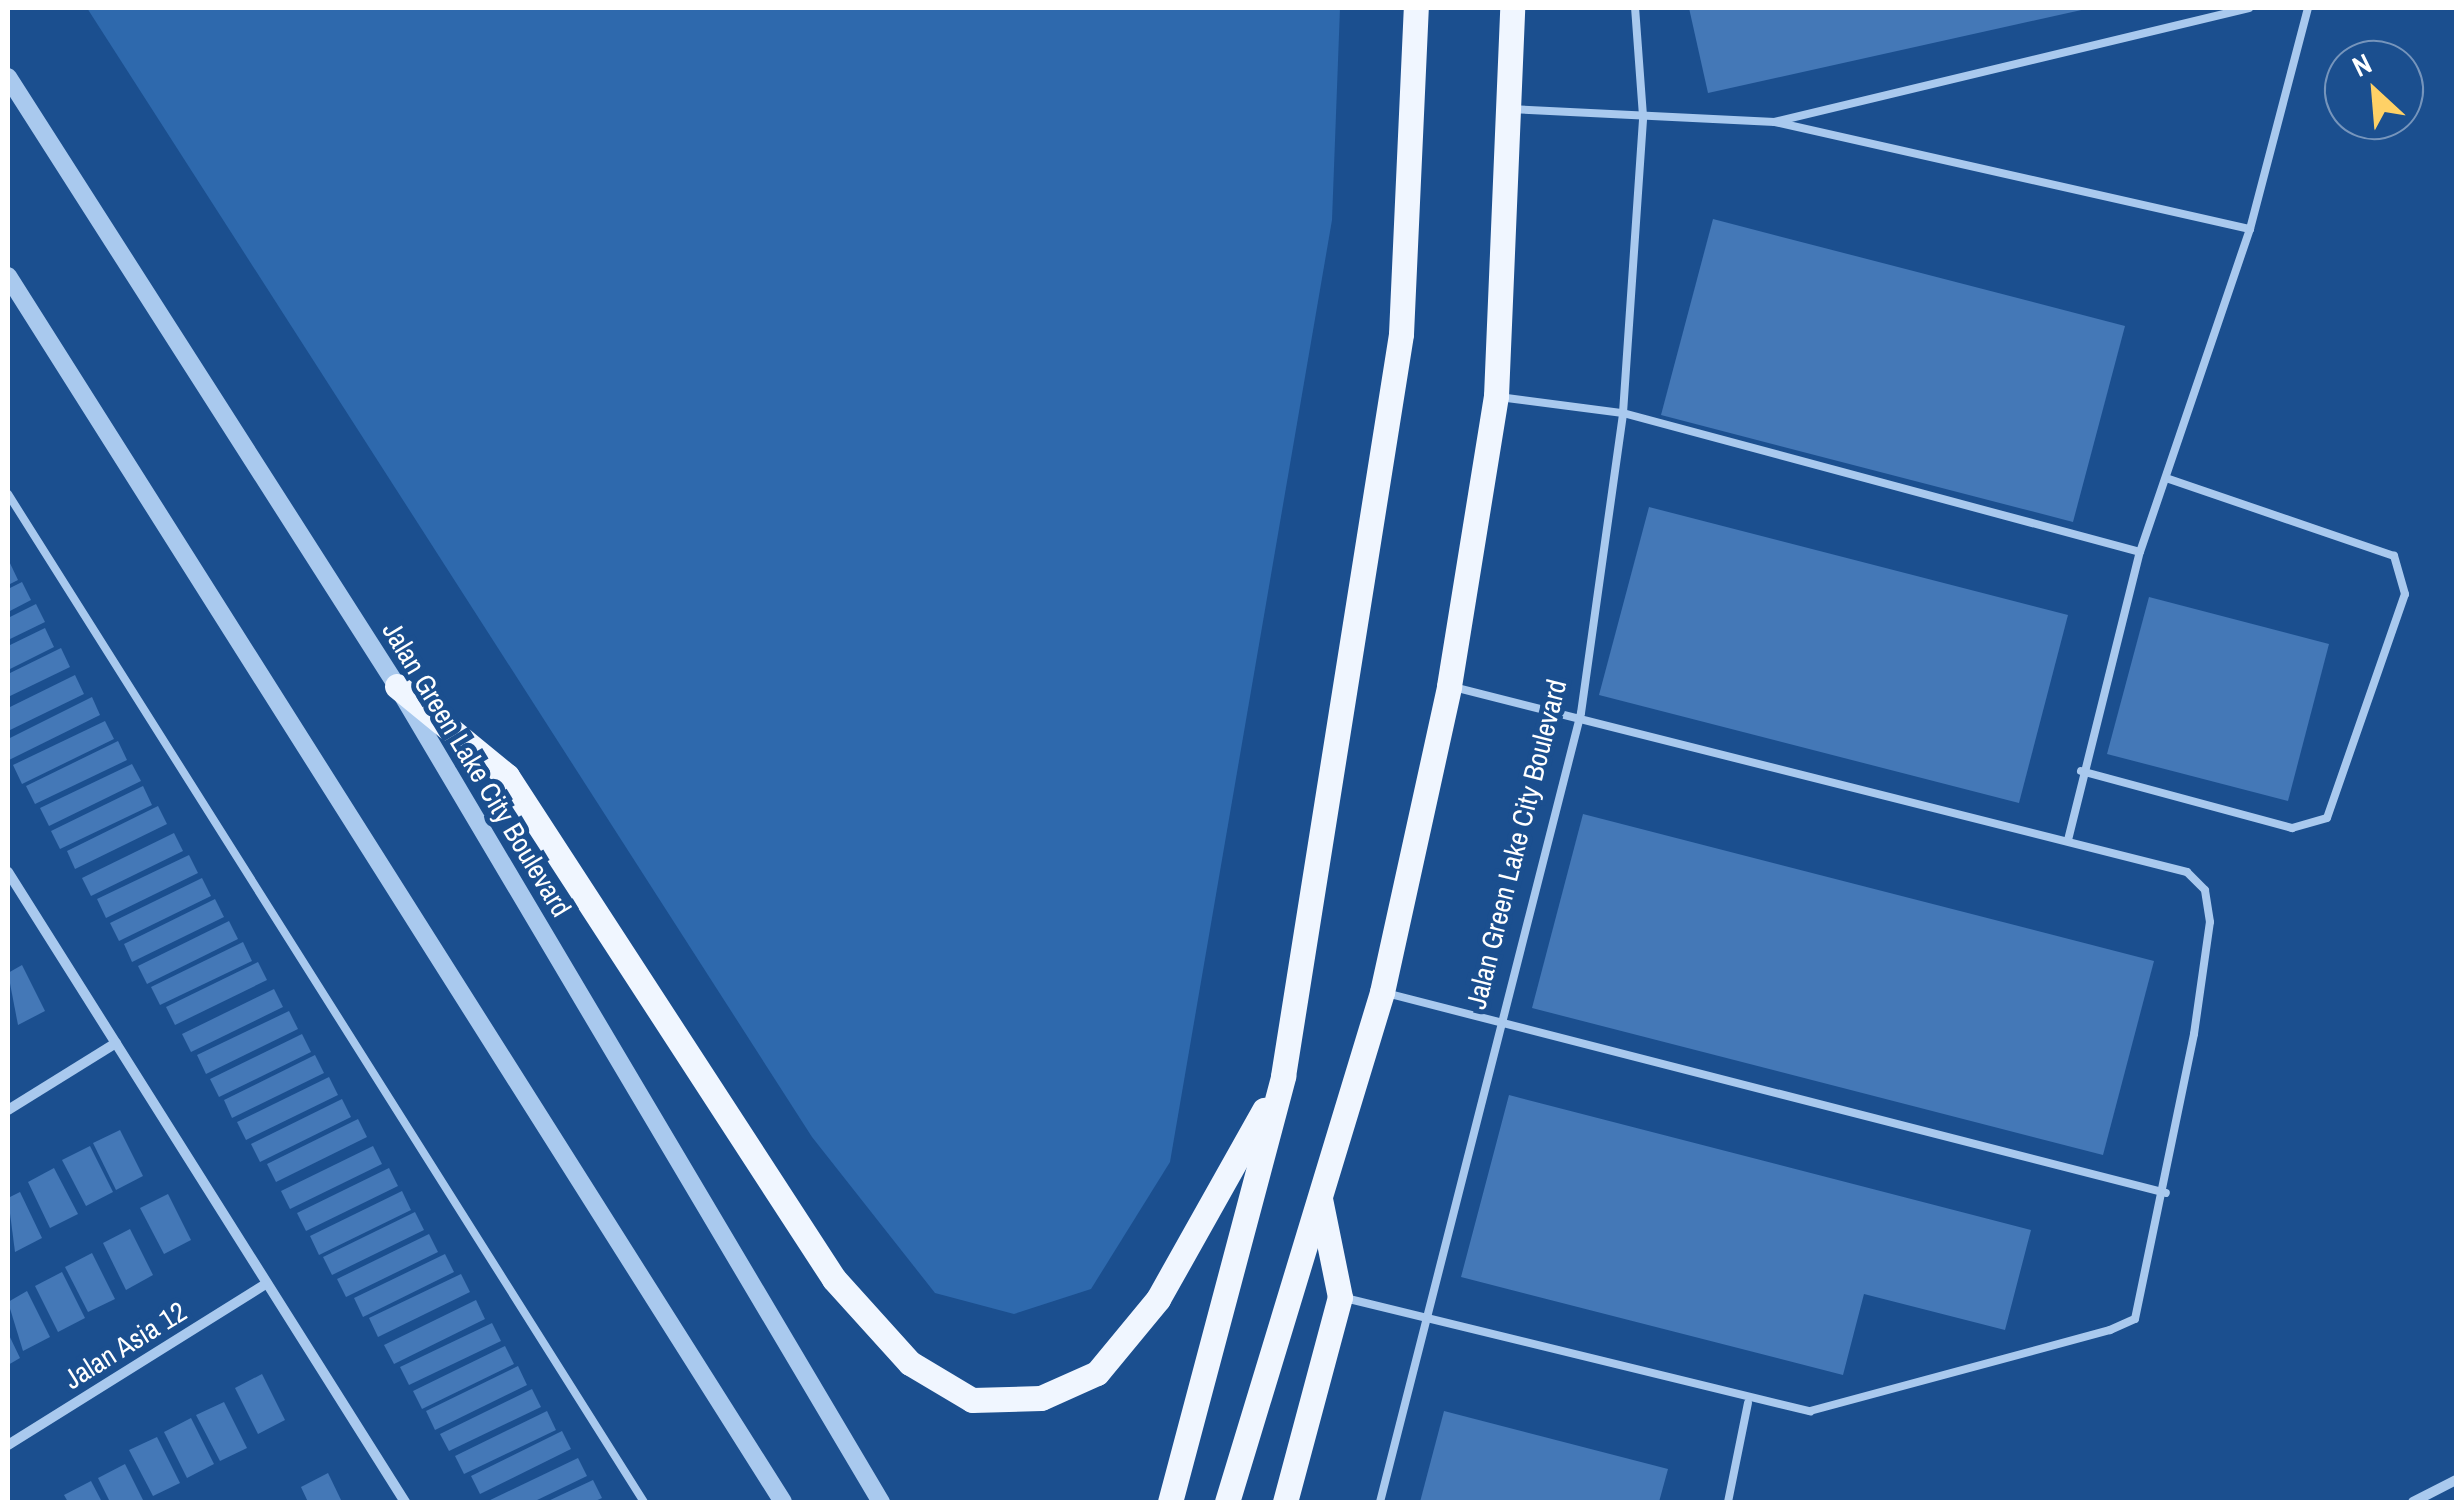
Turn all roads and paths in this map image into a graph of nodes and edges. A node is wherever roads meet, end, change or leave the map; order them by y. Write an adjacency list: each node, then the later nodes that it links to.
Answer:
1 (1416, 8): 26 (main road)
2 (1512, 8): 7 (main road)
3 (1635, 8): 8 (lane, Jalan Green Lake City Boulevard)
4 (2249, 8): 9 (lane)
5 (2308, 8): 10 (lane)
6 (8, 76): 17 (street, Jalan Green Lake City Boulevard)
7 (1510, 109): 8 (lane); 12 (main road)
8 (1642, 116): 9 (lane); 13 (lane, Jalan Green Lake City Boulevard)
9 (1775, 122): 10 (lane)
10 (2250, 229): 14 (lane)
11 (8, 276): 38 (street)
12 (1496, 396): 13 (lane); 18 (main road)
13 (1623, 412): 16 (lane); 19 (lane, Jalan Green Lake City Boulevard)
14 (2166, 478): 16 (lane); 20 (lane)
15 (8, 494): 37 (lane)
16 (2140, 552): 20 (lane)
17 (397, 686): 26 (main road); 39 (street, Jalan Green Lake City Boulevard)
18 (1449, 686): 19 (lane); 23 (main road)
19 (1581, 713): 21 (lane); 24 (lane, Jalan Green Lake City Boulevard)
20 (2081, 771): 21 (lane)
21 (2068, 840): 28 (lane)
22 (8, 872): 25 (street)
23 (1382, 992): 24 (lane); 29 (main road)
24 (1501, 1021): 28 (lane); 32 (lane, Jalan Green Lake City Boulevard)
25 (116, 1043): 27 (street); 30 (street)
26 (1283, 1076): 40 (main road)
27 (8, 1110)
28 (2166, 1192): 33 (lane)
29 (1320, 1199): 31 (main road); 41 (main road)
30 (267, 1282): 34 (street, Jalan Asia 12); 36 (street)
31 (1340, 1297): 32 (lane); 42 (main road)
32 (1425, 1314): 33 (lane); 43 (lane, Jalan Green Lake City Boulevard)
33 (1748, 1402): 44 (lane)
34 (8, 1444)
35 (2456, 1480): 45 (street)
36 (405, 1502)
37 (644, 1502)
38 (783, 1502)
39 (881, 1502)
40 (1170, 1502)
41 (1226, 1502)
42 (1285, 1502)
43 (1380, 1502)
44 (1728, 1502)
45 (2413, 1502)

